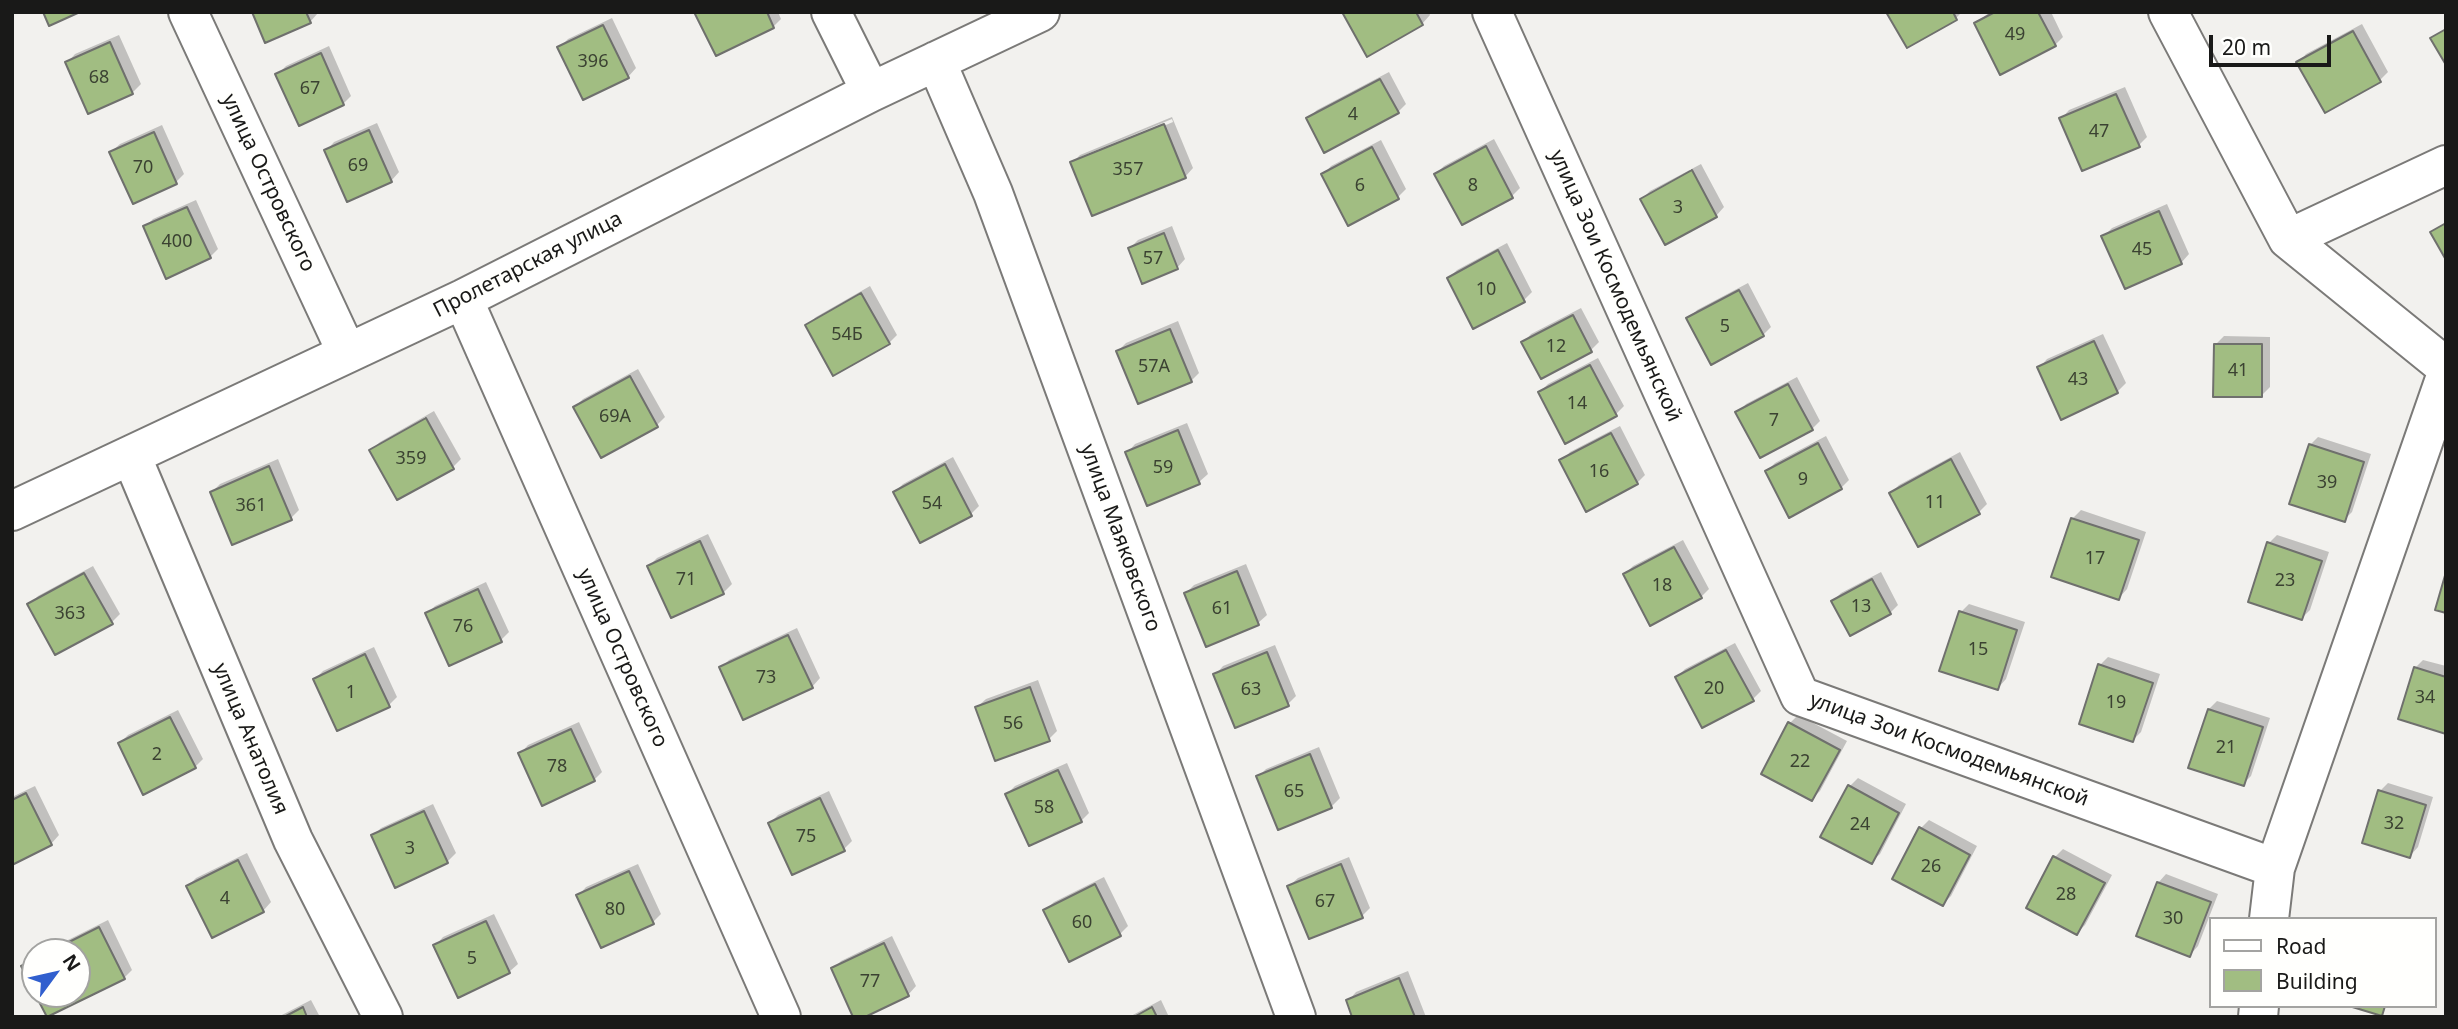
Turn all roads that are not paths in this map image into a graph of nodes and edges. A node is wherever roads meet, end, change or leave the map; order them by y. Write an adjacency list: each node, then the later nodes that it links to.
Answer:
1 (188, 12): 11 (street, улица Островского)
2 (831, 12): 7 (street)
3 (1040, 12): 6 (street, Пролетарская улица)
4 (1492, 12): 16 (street, улица Зои Космодемьянской)
5 (2168, 12): 9 (street)
6 (936, 61): 7 (street, Пролетарская улица); 20 (street, улица Маяковского)
7 (871, 92): 10 (street, Пролетарская улица)
8 (2446, 165): 9 (street)
9 (2288, 239): 12 (street)
10 (463, 299): 11 (street, Пролетарская улица); 19 (street, улица Островского)
11 (347, 353): 14 (street, Пролетарская улица)
12 (2446, 367)
13 (2446, 376): 16 (street)
14 (131, 455): 15 (street, Пролетарская улица); 18 (street, улица Анатолия)
15 (12, 511)
16 (2275, 867): 17 (street)
17 (2269, 917)
18 (383, 1017)
19 (781, 1017)
20 (1296, 1017)

